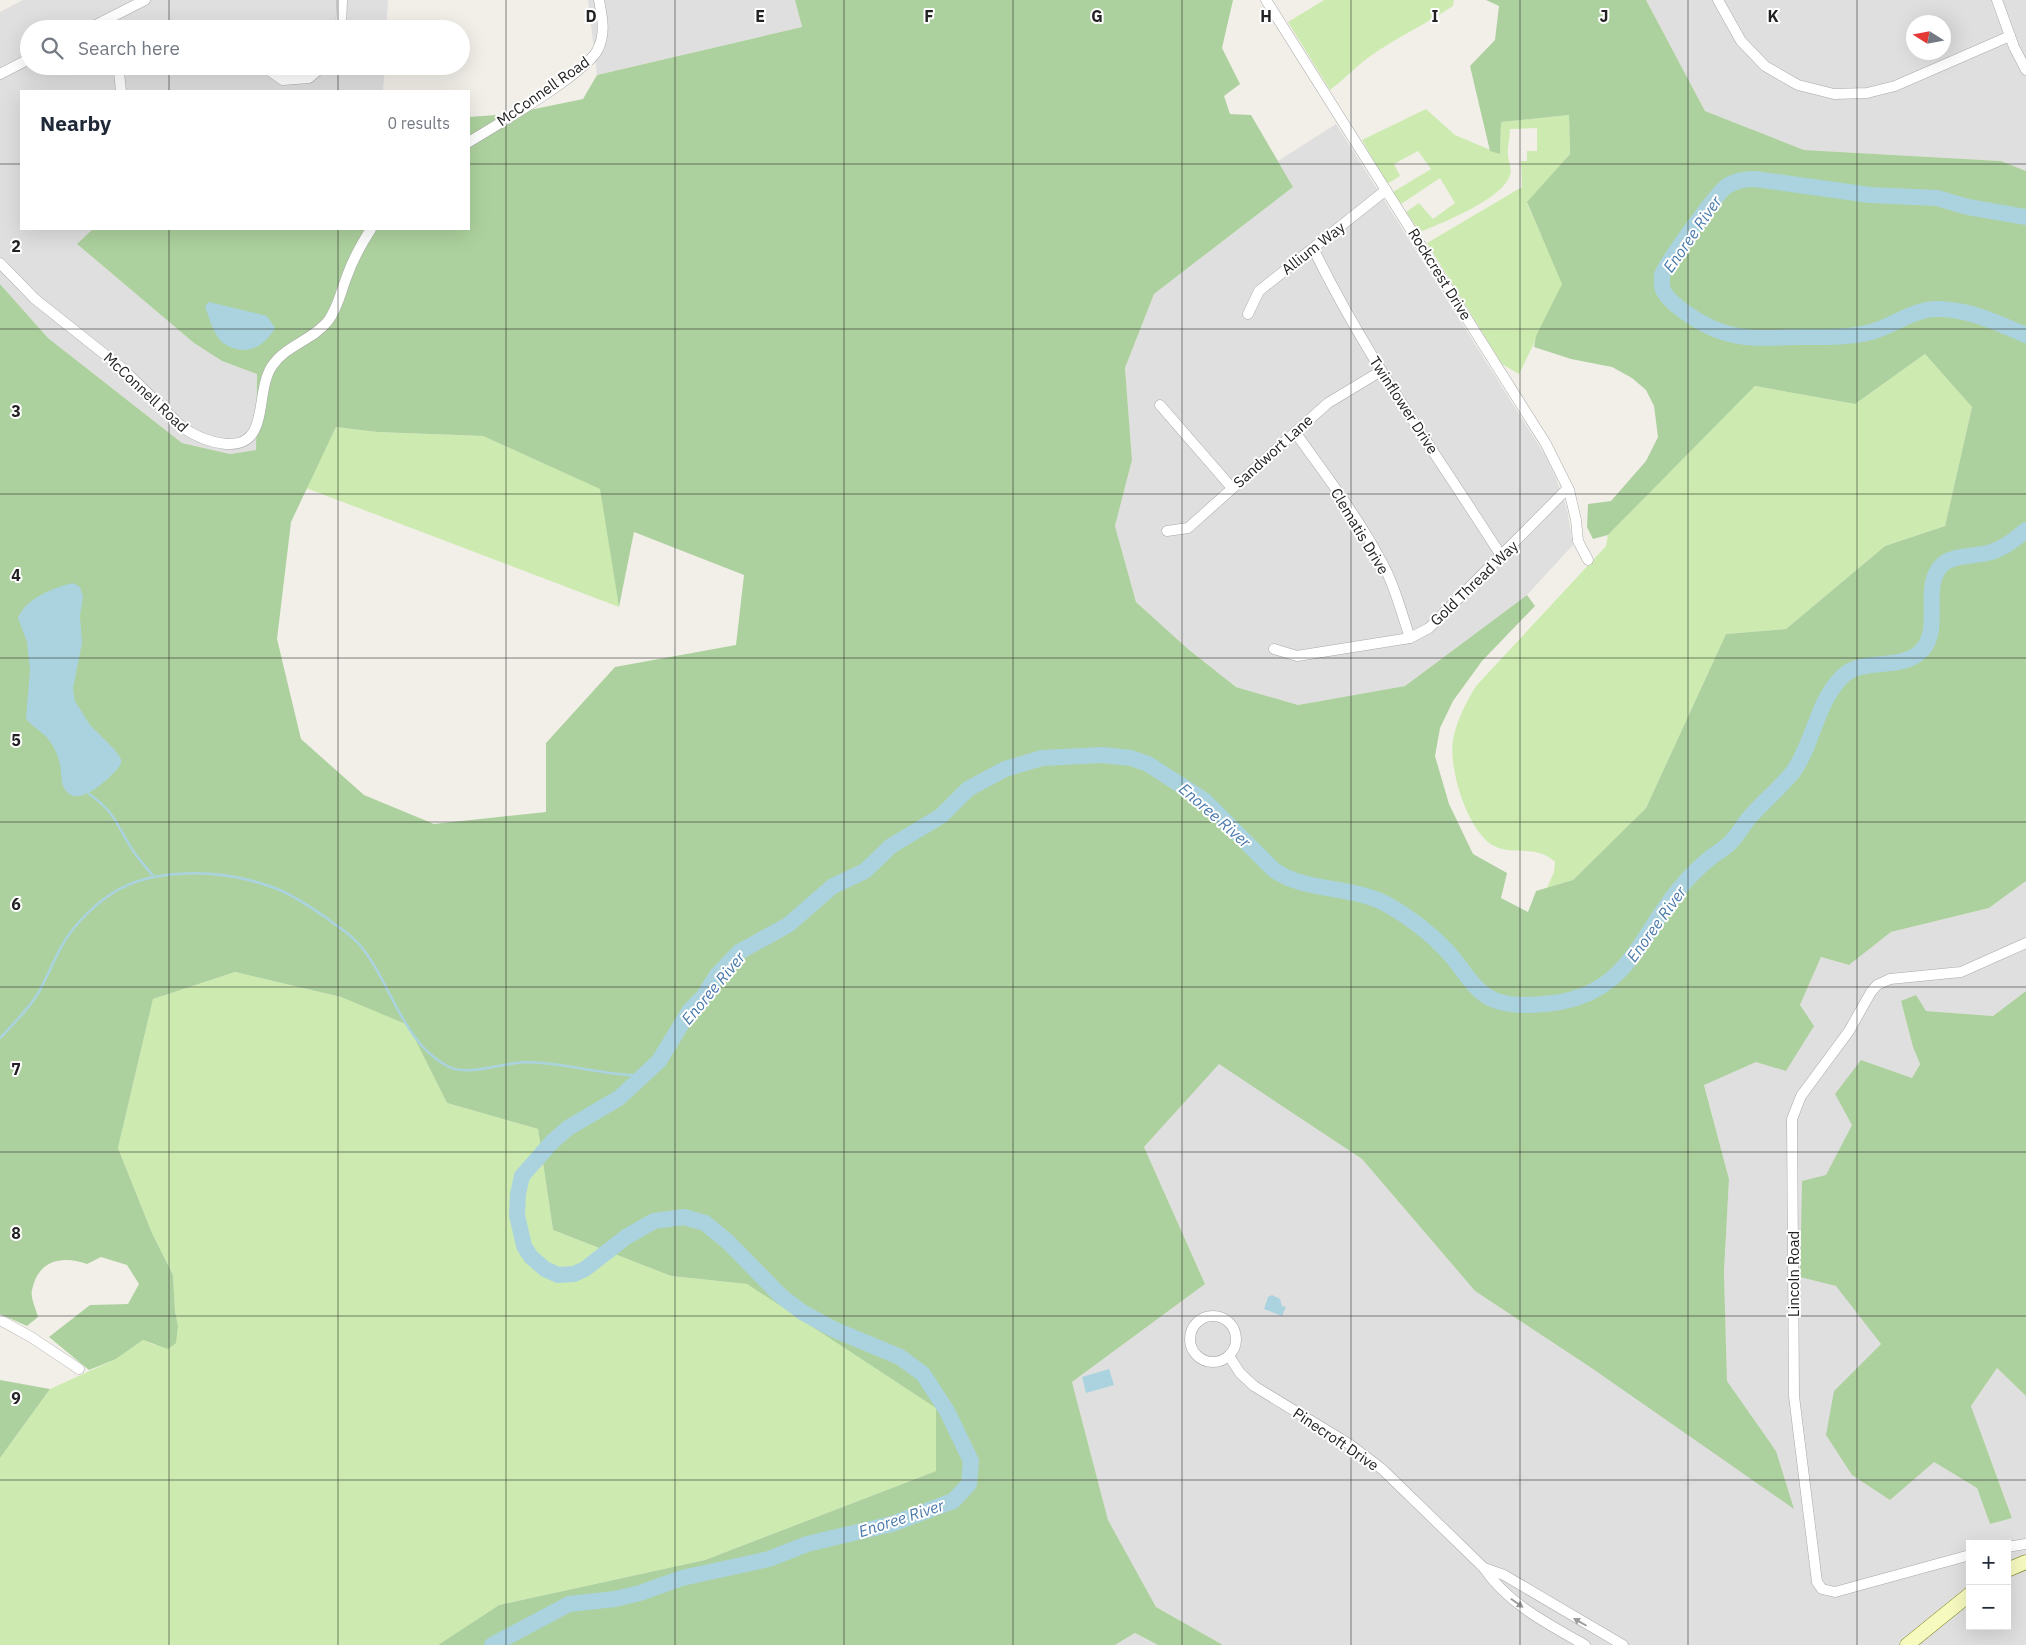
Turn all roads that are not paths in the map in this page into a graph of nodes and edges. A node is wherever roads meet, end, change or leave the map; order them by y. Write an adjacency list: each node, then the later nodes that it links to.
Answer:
1 (145, 0): 7 (street)
2 (342, 0): 8 (street)
3 (599, 0): 17 (street, McConnell Road)
4 (1266, 0): 18 (street, Rockcrest Drive)
5 (1718, 0): 9 (street)
6 (1997, 0): 9 (street)
7 (107, 20)
8 (341, 20)
9 (2010, 36): 11 (street)
10 (20, 64): 12 (street)
11 (2026, 70)
12 (0, 74)
13 (119, 75): 16 (street)
14 (276, 75): 15 (street)
15 (313, 75)
16 (121, 90)
17 (470, 141)
18 (1386, 190): 20 (street, Allium Way); 27 (street, Rockcrest Drive)
19 (371, 230): 21 (street, McConnell Road)
20 (1313, 248): 22 (street, Allium Way); 23 (street, Twinflower Drive)
21 (0, 263)
22 (1248, 314)
23 (1381, 371): 25 (street, Sandwort Lane); 29 (street, Twinflower Drive)
24 (1160, 405): 26 (street)
25 (1295, 432): 26 (street, Sandwort Lane); 31 (street, Clematis Drive)
26 (1232, 488): 28 (street, Sandwort Lane)
27 (1568, 488): 29 (street, Gold Thread Way); 30 (street, Rockcrest Drive)
28 (1167, 531)
29 (1502, 557): 31 (street, Gold Thread Way)
30 (1588, 560)
31 (1410, 638): 32 (street, Gold Thread Way)
32 (1274, 649)
33 (2026, 943): 39 (street, Lincoln Road)
34 (0, 1320): 36 (street)
35 (1229, 1356): 35 (street); 41 (street, Pinecroft Drive)
36 (79, 1369)
37 (2026, 1544): 38 (street)
38 (2011, 1546)
39 (1966, 1556)
40 (2026, 1562): 42 (street)
41 (1484, 1568): 44 (street, Pinecroft Drive, one-way to 44); 45 (street, Pinecroft Drive, one-way to 41)
42 (2011, 1568)
43 (1966, 1597): 46 (street)
44 (1585, 1645)
45 (1623, 1645)
46 (1907, 1645)

